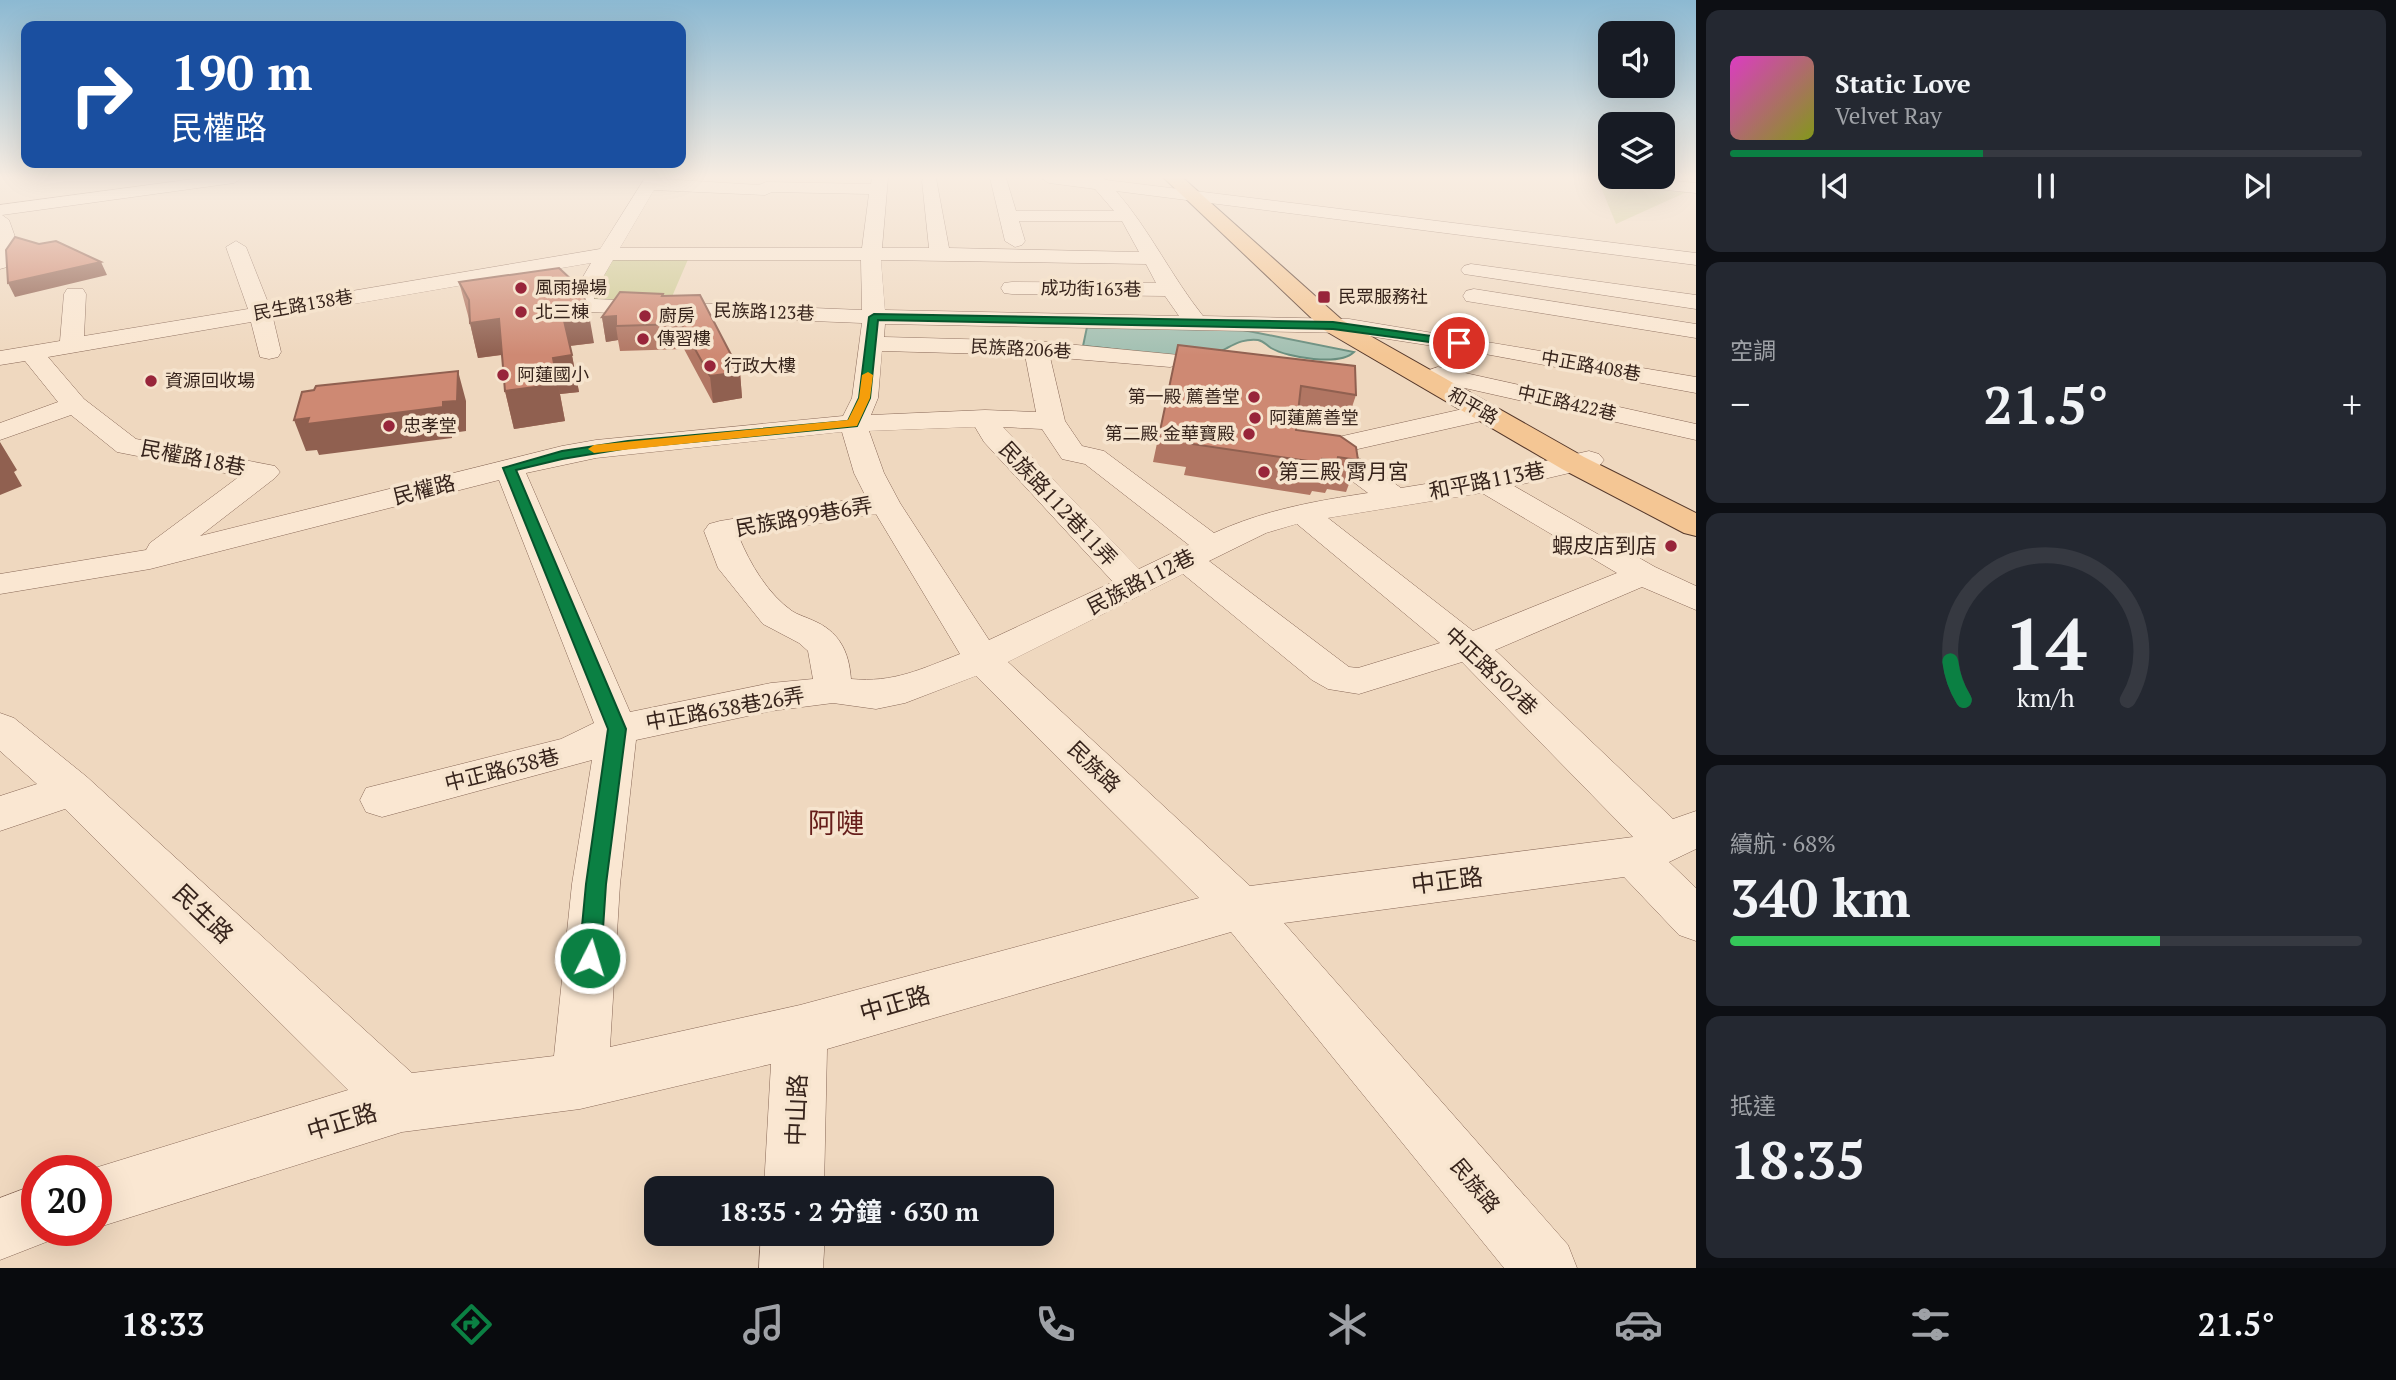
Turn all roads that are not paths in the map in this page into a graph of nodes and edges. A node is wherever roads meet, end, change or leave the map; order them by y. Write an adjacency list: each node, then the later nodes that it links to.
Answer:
1 (6, 237): 18 (street)
2 (616, 237): 13 (street)
3 (873, 237): 15 (street)
4 (938, 237): 16 (street)
5 (1014, 237): 11 (street)
6 (1140, 237): 12 (street, 成功街163巷)
7 (1247, 237): 31 (main road, 和平路)
8 (1474, 237): 19 (street)
9 (1523, 237): 17 (street)
10 (236, 247): 27 (street)
11 (1017, 247): 12 (street, 民生路138巷); 16 (street, 民生路138巷)
12 (1148, 250): 21 (street, 成功街163巷)
13 (606, 254): 14 (street, 民生路138巷); 26 (street, 民族路123巷); 27 (street, 民生路138巷)
14 (699, 254): 15 (street, 民生路138巷); 26 (street)
15 (871, 254): 16 (street, 民生路138巷); 28 (street)
16 (940, 254)
17 (1696, 259)
18 (0, 263)
19 (1471, 270): 22 (street); 24 (street)
20 (1012, 288): 21 (street, 成功街163巷)
21 (1171, 290): 30 (street, 成功街163巷)
22 (1618, 290): 25 (street); 29 (street)
23 (75, 294): 35 (street)
24 (1474, 296): 29 (street); 34 (street)
25 (1696, 302)
26 (673, 309): 28 (street, 民族路123巷)
27 (260, 312): 35 (street, 民生路138巷); 37 (street)
28 (874, 317): 30 (street, 民族路123巷); 33 (street)
29 (1630, 320): 32 (street); 40 (street)
30 (1197, 324): 31 (street, 中正路408巷)
31 (1341, 326): 34 (street, 中正路408巷); 42 (main road, 和平路); 45 (main road, 和平路)
32 (1696, 331)
33 (871, 344): 36 (street, 民族路206巷); 48 (street)
34 (1485, 347): 40 (street, 中正路408巷)
35 (71, 348): 38 (street, 民生路138巷)
36 (1035, 348): 41 (street, 民族路206巷); 47 (street)
37 (269, 352)
38 (31, 353): 39 (street, 民生路138巷); 44 (street)
39 (0, 358)
40 (1644, 358): 43 (street, 中正路408巷)
41 (1170, 360)
42 (1438, 375): 50 (street, 中正路422巷); 51 (main road, 和平路)
43 (1696, 385)
44 (75, 405): 49 (street); 60 (street, 民權路18巷)
45 (1485, 412): 51 (main road, 和平路); 54 (street)
46 (985, 418): 47 (street, 民權路); 48 (street, 民權路); 63 (street, 民族路112巷11弄)
47 (1051, 421): 59 (street)
48 (853, 424): 52 (street, 民權路); 55 (street, 民族路)
49 (0, 432)
50 (1696, 432)
51 (1581, 461): 53 (street, 和平路113巷); 57 (main road, 和平路); 58 (main road, 和平路)
52 (509, 468): 60 (street, 民權路); 69 (street)
53 (1487, 483): 54 (street, 和平路113巷); 61 (street)
54 (1395, 498): 56 (street, 和平路113巷)
55 (885, 503): 66 (street, 民族路); 67 (street, 民族路99巷6弄)
56 (1302, 513): 59 (street, 民族路112巷); 65 (street, 中正路502巷)
57 (1696, 514)
58 (1696, 526)
59 (1198, 553): 63 (street, 民族路112巷); 65 (street)
60 (150, 559): 62 (street, 民權路)
61 (1643, 574): 64 (street); 65 (street)
62 (0, 584)
63 (1136, 586): 66 (street, 民族路112巷)
64 (1696, 599)
65 (1469, 647): 73 (street, 中正路502巷)
66 (982, 659): 67 (street, 民族路112巷); 74 (street, 民族路)
67 (833, 690): 69 (street, 中正路638巷26弄)
68 (0, 728): 70 (street, 民生路)
69 (617, 729): 71 (street, 中正路638巷); 77 (street)
70 (72, 789): 72 (street); 78 (street, 民生路)
71 (382, 800)
72 (0, 814)
73 (1666, 843): 74 (street, 中正路); 75 (street, 中正路502巷)
74 (1241, 908): 76 (street, 中正路); 85 (street, 民族路)
75 (1696, 920)
76 (800, 1031): 77 (street, 中正路); 79 (street, 中山路)
77 (580, 1081): 78 (street, 中正路)
78 (402, 1103): 80 (street, 中正路)
79 (794, 1176)
80 (112, 1191)
81 (21, 1221): 82 (street)
82 (0, 1229)
83 (792, 1246): 84 (street)
84 (791, 1268)
85 (1545, 1268)

